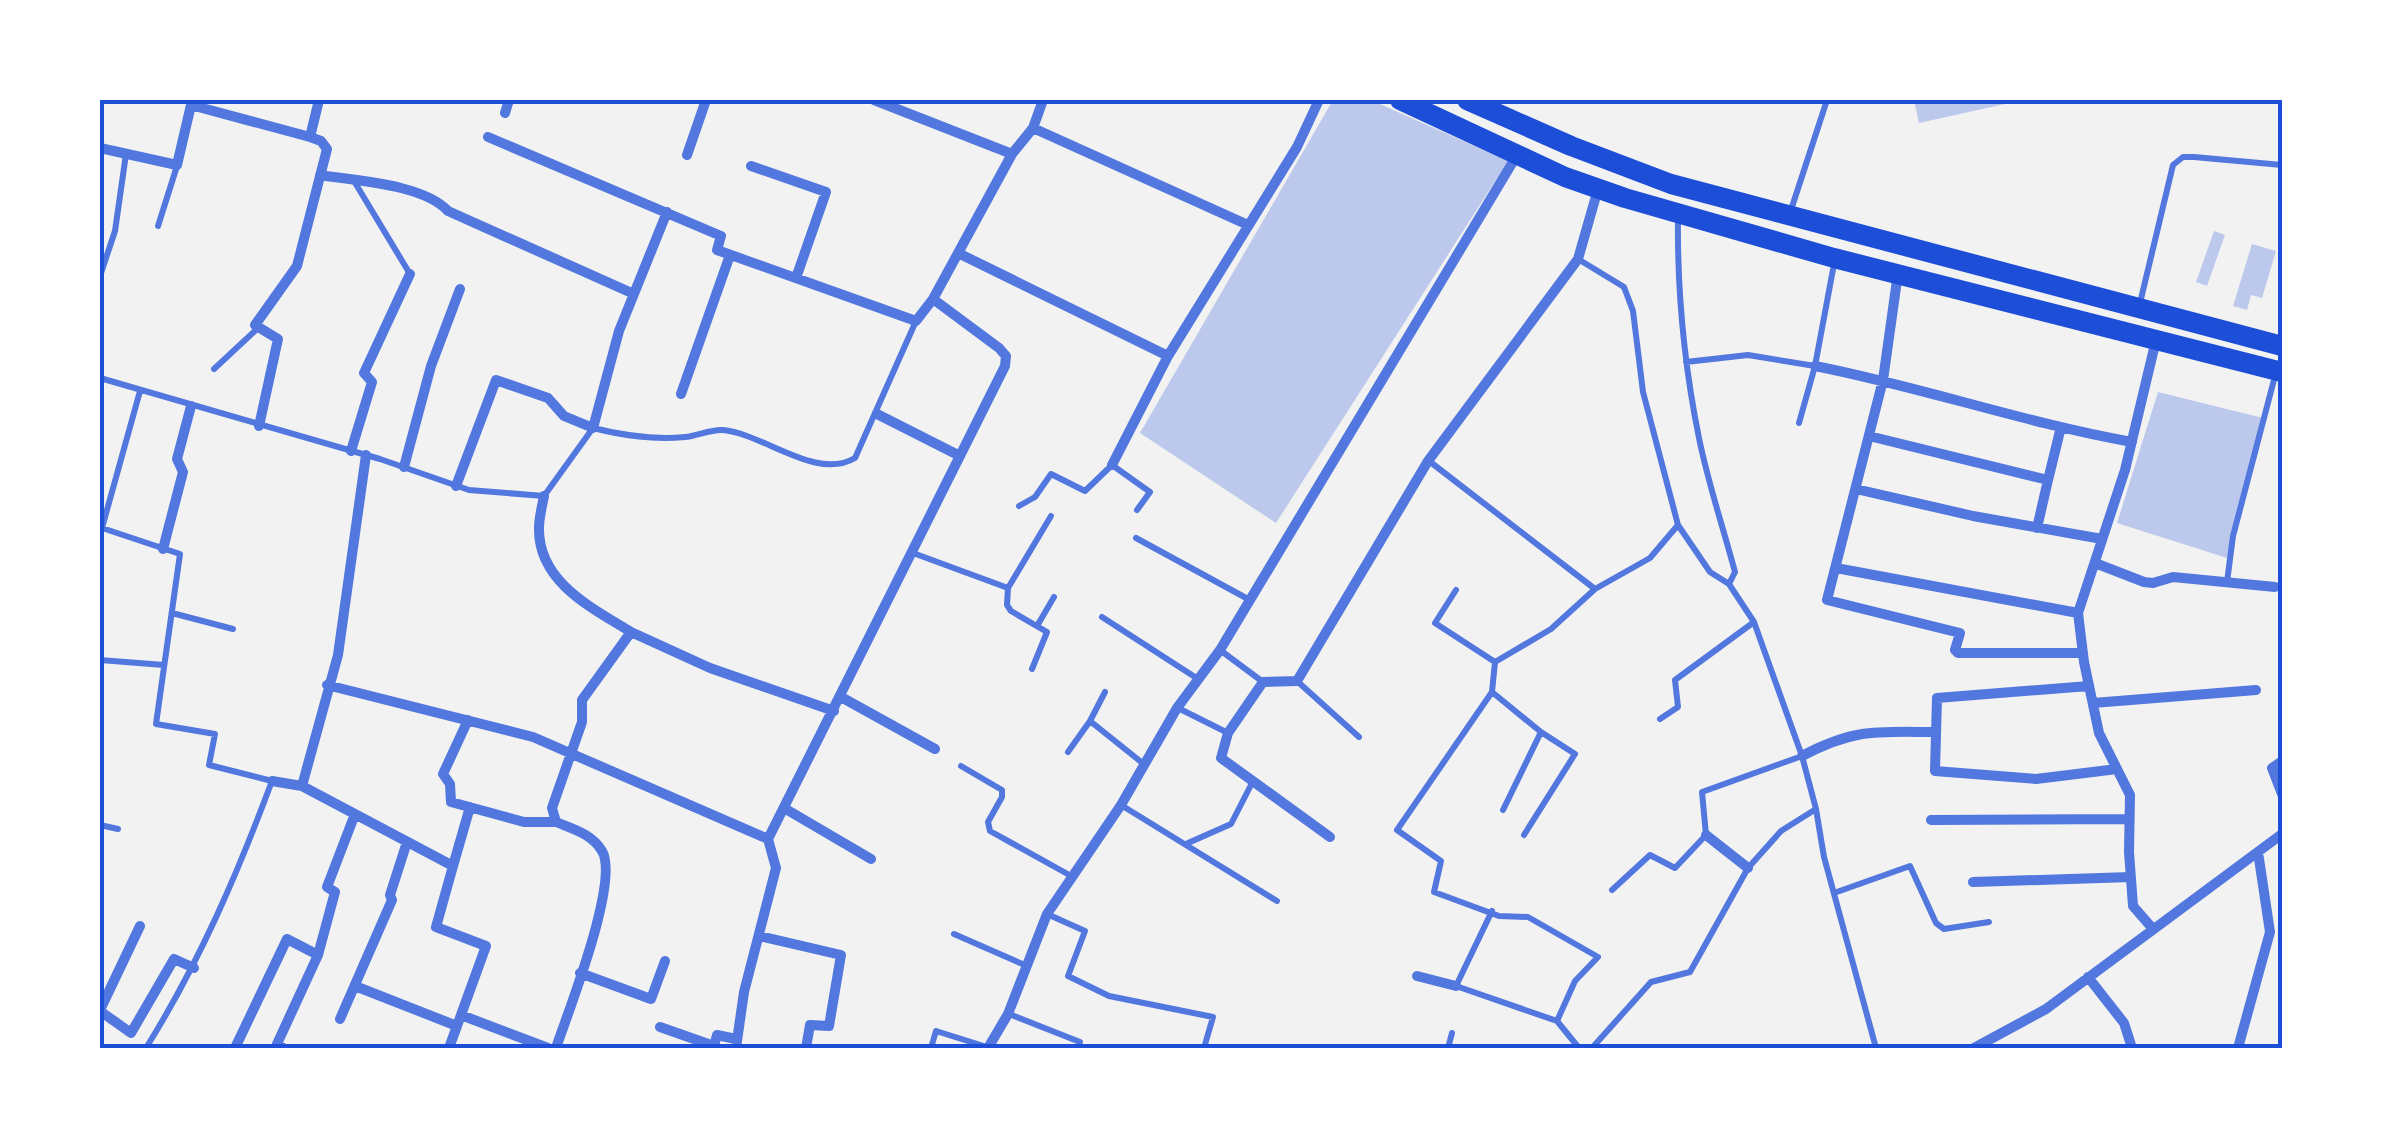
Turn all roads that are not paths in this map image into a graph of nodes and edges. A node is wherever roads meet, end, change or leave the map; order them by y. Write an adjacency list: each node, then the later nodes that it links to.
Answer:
1 (318, 100): 13 (street)
2 (509, 100): 11 (street)
3 (706, 100): 18 (street)
4 (874, 100): 17 (street)
5 (1044, 100): 12 (street)
6 (1319, 100): 30 (street)
7 (1400, 100): 19 (main road)
8 (1468, 100): 20 (main road)
9 (1826, 100): 29 (lane)
10 (192, 102): 13 (street); 21 (street)
11 (505, 113)
12 (1032, 128): 17 (street); 30 (street)
13 (310, 137): 24 (street)
14 (488, 138): 27 (street)
15 (100, 148): 16 (street)
16 (126, 154): 21 (street); 38 (lane)
17 (1012, 154): 32 (street)
18 (687, 155)
19 (1517, 155): 26 (main road); 93 (street)
20 (1608, 160): 26 (main road); 29 (main road)
21 (177, 165): 31 (lane)
22 (2282, 165): 43 (lane)
23 (751, 166): 39 (street)
24 (320, 175): 25 (street); 45 (street)
25 (354, 181): 37 (lane); 41 (street)
26 (1598, 188): 28 (main road); 35 (street)
27 (667, 212): 33 (street); 41 (street)
28 (1678, 214): 34 (main road); 49 (lane)
29 (1789, 215): 43 (main road)
30 (1248, 225): 48 (street)
31 (158, 226)
32 (958, 253): 42 (street); 48 (street)
33 (730, 254): 39 (street); 56 (street)
34 (1834, 258): 36 (main road); 50 (lane)
35 (1578, 259): 68 (street); 78 (lane)
36 (1898, 272): 46 (main road); 54 (street)
37 (410, 274): 65 (street)
38 (100, 276)
39 (796, 278): 44 (street)
40 (460, 288): 70 (street)
41 (634, 294): 62 (street)
42 (933, 299): 44 (street); 67 (street)
43 (2138, 309): 47 (main road)
44 (916, 321): 58 (lane)
45 (257, 329): 51 (lane); 60 (street)
46 (2157, 339): 52 (main road); 64 (street)
47 (2282, 346)
48 (1168, 356): 69 (street)
49 (1686, 362): 50 (lane); 87 (lane)
50 (1815, 366): 54 (street); 59 (lane)
51 (214, 369)
52 (2279, 371): 86 (lane)
53 (100, 378): 55 (lane)
54 (1883, 380): 61 (street); 63 (street)
55 (140, 391): 57 (lane); 82 (lane)
56 (681, 394)
57 (191, 406): 60 (lane); 82 (street)
58 (878, 414): 62 (lane); 67 (street)
59 (1799, 423)
60 (259, 426): 65 (lane)
61 (2061, 427): 64 (street); 71 (street)
62 (594, 428): 72 (street); 74 (lane)
63 (1869, 436): 71 (street); 73 (street)
64 (2132, 442): 81 (street)
65 (351, 450): 66 (lane)
66 (366, 455): 70 (lane); 110 (street)
67 (960, 456): 83 (street)
68 (1428, 460): 90 (lane); 109 (street)
69 (1112, 465): 75 (lane); 76 (lane)
70 (404, 467): 72 (lane)
71 (2048, 480): 79 (street)
72 (456, 486): 74 (lane)
73 (1856, 489): 79 (street); 85 (street)
74 (544, 496): 100 (street)
75 (1019, 506)
76 (1137, 510)
77 (1050, 516): 89 (lane)
78 (1678, 525): 87 (lane); 90 (lane)
79 (2037, 528): 81 (street)
80 (1136, 538): 93 (lane)
81 (2102, 539): 84 (street)
82 (164, 549): 94 (lane)
83 (913, 552): 89 (lane); 115 (street)
84 (2095, 563): 86 (street); 95 (street)
85 (1836, 568): 95 (street); 102 (street)
86 (2227, 582): 88 (street)
87 (1730, 584): 97 (lane)
88 (2274, 587)
89 (1008, 588): 98 (lane)
90 (1596, 589): 104 (lane)
91 (1456, 590): 104 (lane)
92 (1054, 597): 98 (lane)
93 (1248, 599): 101 (street)
94 (172, 613): 99 (lane); 105 (lane)
95 (2078, 613): 102 (street)
96 (1102, 617): 107 (lane)
97 (1754, 622): 119 (lane); 129 (lane)
98 (1038, 626): 106 (lane)
99 (233, 629)
100 (631, 632): 118 (street); 128 (street)
101 (1220, 650): 107 (street); 108 (lane)
102 (2083, 653): 111 (street)
103 (100, 660): 105 (lane)
104 (1495, 662): 114 (lane)
105 (164, 665): 134 (lane)
106 (1032, 669)
107 (1199, 680): 117 (street)
108 (1263, 682): 109 (street); 124 (street)
109 (1297, 682): 125 (lane)
110 (327, 684): 120 (street); 136 (street)
111 (2089, 686): 116 (street); 123 (street)
112 (2256, 690): 116 (street)
113 (1106, 692): 121 (lane)
114 (1492, 692): 122 (lane); 166 (lane)
115 (841, 697): 118 (street); 126 (street)
116 (2093, 703): 133 (street)
117 (1177, 708): 124 (lane); 132 (street)
118 (834, 711): 140 (street)
119 (1660, 719)
120 (468, 720): 128 (street); 139 (street)
121 (1090, 721): 127 (lane); 132 (lane)
122 (1540, 732): 142 (lane); 150 (lane)
123 (1935, 732): 129 (street); 133 (street)
124 (1228, 733): 135 (street)
125 (1359, 738)
126 (934, 749)
127 (1068, 752)
128 (570, 753): 146 (street); 153 (street)
129 (1802, 756): 141 (lane); 151 (lane)
130 (2282, 761): 137 (street)
131 (961, 766): 161 (lane)
132 (1146, 766): 138 (street)
133 (2117, 769): 144 (street)
134 (272, 782): 136 (street); 176 (lane)
135 (1252, 783): 152 (street); 155 (lane)
136 (302, 786): 143 (street)
137 (2282, 794)
138 (1121, 805): 155 (lane); 161 (street)
139 (470, 807): 146 (street); 158 (street)
140 (784, 808): 153 (street); 157 (street)
141 (1816, 809): 159 (lane); 164 (lane)
142 (1503, 810)
143 (355, 814): 154 (street); 173 (street)
144 (2129, 819): 145 (street); 160 (street)
145 (1932, 820)
146 (556, 822): 177 (street)
147 (100, 825): 148 (lane)
148 (118, 829)
149 (2282, 834): 156 (street)
150 (1524, 835)
151 (1706, 835): 159 (street); 163 (lane)
152 (1330, 837)
153 (768, 839): 172 (street)
154 (407, 842): 158 (street); 180 (street)
155 (1186, 844): 165 (lane)
156 (2258, 852): 170 (street); 209 (street)
157 (871, 859)
158 (454, 866): 185 (street)
159 (1748, 868): 204 (lane)
160 (2131, 877): 162 (street); 170 (street)
161 (1074, 878): 167 (street)
162 (1973, 882)
163 (1612, 890)
164 (1834, 893): 168 (lane); 205 (lane)
165 (1277, 901)
166 (1492, 911): 181 (lane); 186 (lane)
167 (1047, 914): 175 (street); 201 (lane)
168 (1989, 922)
169 (140, 926): 182 (street)
170 (2152, 929): 179 (street)
171 (954, 934): 175 (lane)
172 (758, 936): 191 (street); 198 (street)
173 (318, 956): 192 (street); 194 (street)
174 (665, 961): 177 (street)
175 (1027, 966): 183 (street)
176 (194, 968): 182 (street); 193 (lane)
177 (580, 973): 197 (street)
178 (1417, 976): 181 (street)
179 (2088, 977): 188 (street); 208 (street)
180 (354, 986): 184 (street); 185 (street)
181 (1456, 986): 186 (lane)
182 (100, 1011)
183 (1008, 1014): 190 (lane); 200 (street)
184 (340, 1018)
185 (459, 1021): 195 (street); 196 (street)
186 (1557, 1021): 203 (lane)
187 (660, 1027): 191 (street)
188 (2005, 1032): 206 (street); 207 (street)
189 (1452, 1033): 202 (lane)
190 (1080, 1042)
191 (736, 1044)
192 (278, 1047)
193 (146, 1048)
194 (235, 1048)
195 (449, 1048)
196 (548, 1048)
197 (556, 1048)
198 (806, 1048)
199 (931, 1048): 200 (lane)
200 (988, 1048)
201 (1204, 1048)
202 (1448, 1048)
203 (1579, 1048)
204 (1592, 1048)
205 (1876, 1048)
206 (1974, 1048)
207 (2010, 1048)
208 (2132, 1048)
209 (2238, 1048)

